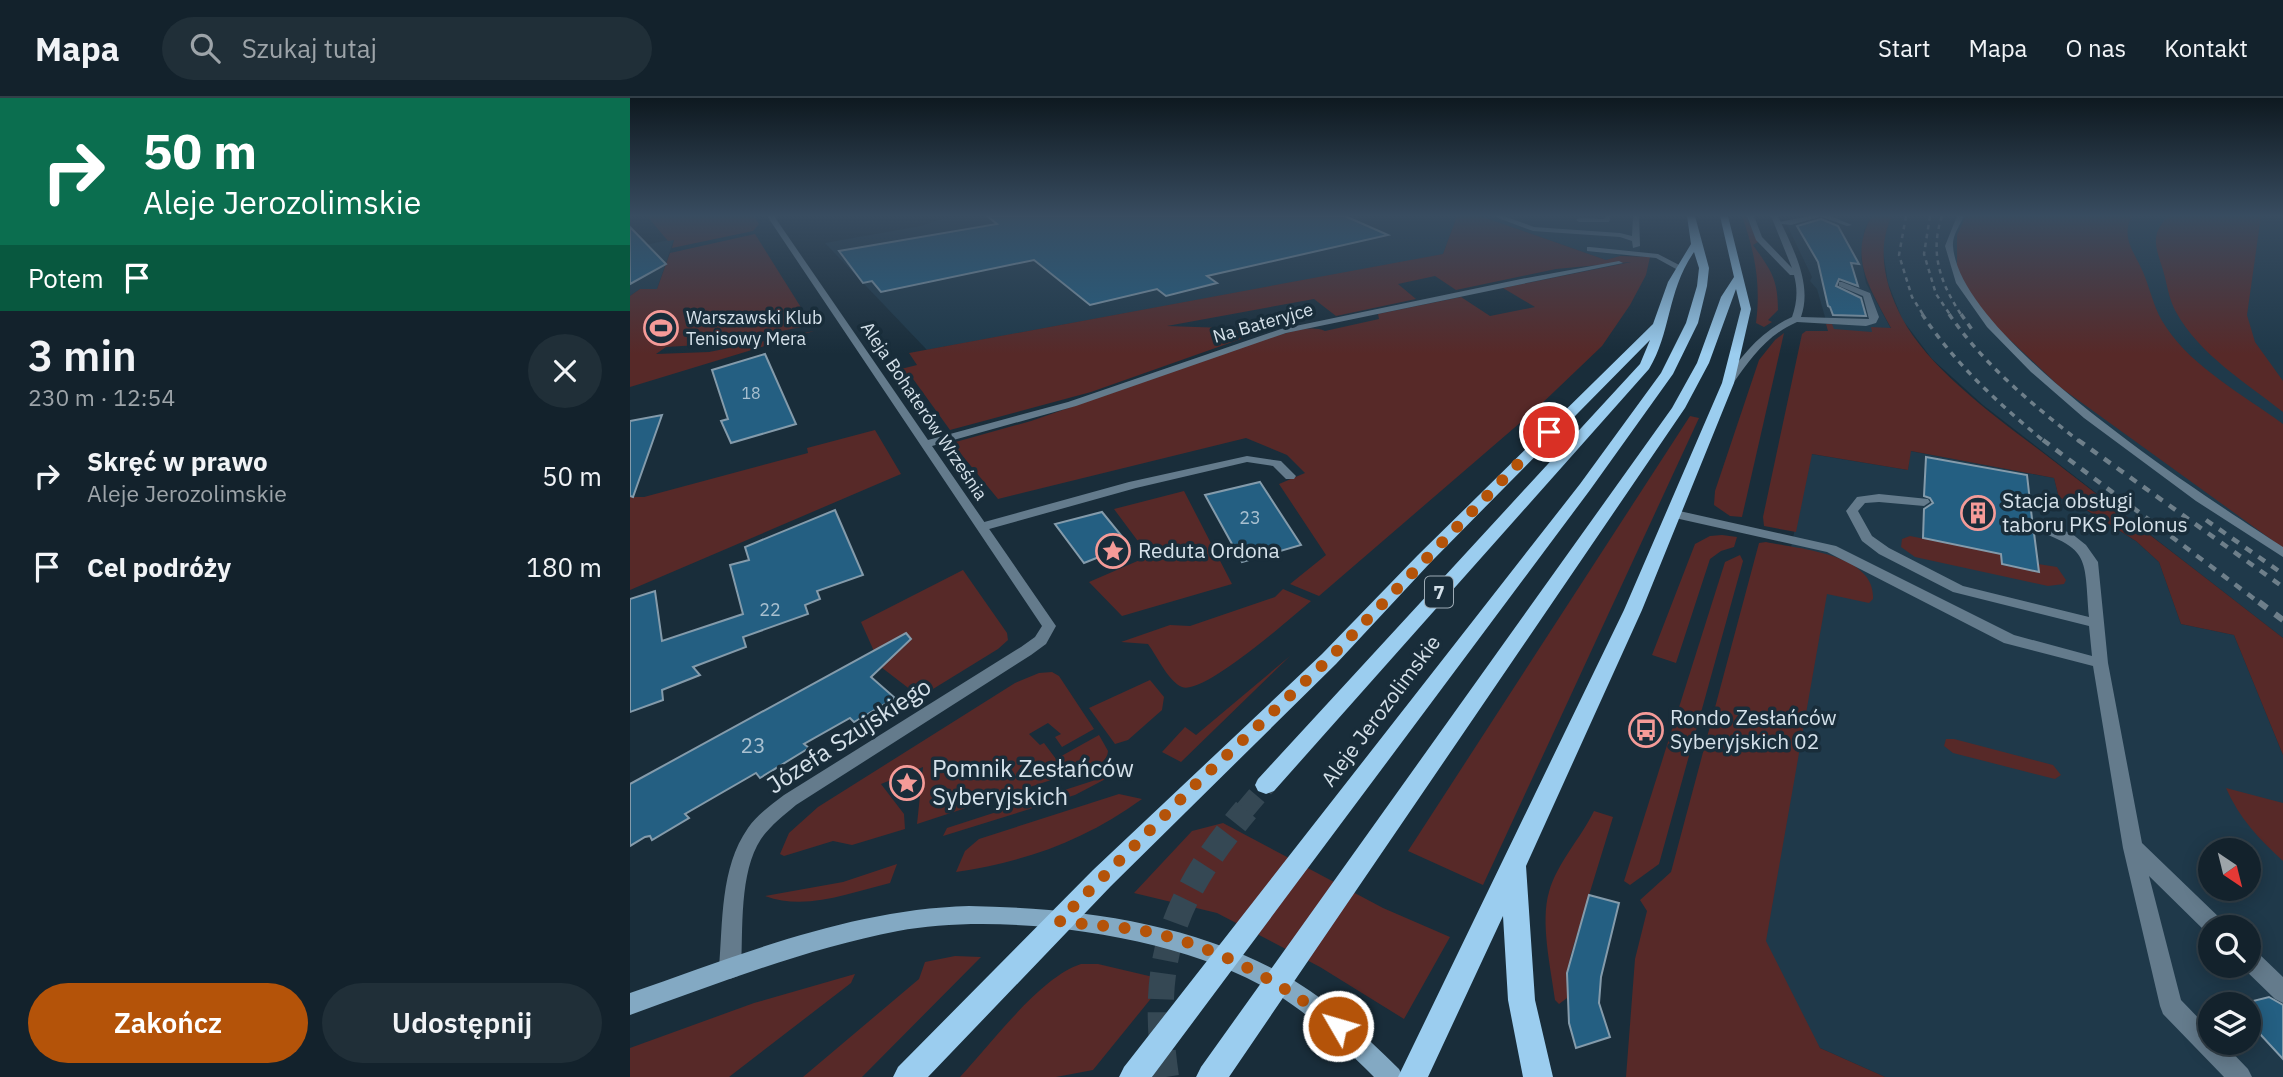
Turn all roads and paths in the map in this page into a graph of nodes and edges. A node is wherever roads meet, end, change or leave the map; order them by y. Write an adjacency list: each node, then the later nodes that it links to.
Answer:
1 (801, 262): 17 (street, Aleja Bohaterów Września)
2 (1671, 262): 10 (street)
3 (1683, 262): 10 (main road, 7)
4 (1702, 262): 38 (main road, Aleje Jerozolimskie)
5 (1734, 262): 12 (main road)
6 (1783, 262): 11 (street)
7 (1792, 262): 11 (street)
8 (1953, 262): 23 (street)
9 (1619, 263): 17 (street, Na Bateryjce)
10 (1679, 267): 15 (main road, 7)
11 (1797, 276): 14 (street)
12 (1738, 278): 16 (main road); 39 (main road)
13 (1842, 284): 14 (street)
14 (1796, 319): 16 (street)
15 (1658, 326): 27 (main road, 7); 31 (main road)
16 (1727, 383): 20 (main road)
17 (924, 444): 22 (street, Aleja Bohaterów Września)
18 (1290, 476): 22 (street)
19 (1924, 502): 24 (street)
20 (1675, 514): 26 (street); 29 (main road)
21 (2033, 524): 24 (street)
22 (982, 527): 25 (street, Aleja Bohaterów Września)
23 (2283, 553)
24 (2095, 623): 26 (street)
25 (1049, 625): 32 (street, Józefa Szujskiego)
26 (2100, 663): 28 (street)
27 (1266, 785)
28 (2133, 847): 30 (street); 36 (street)
29 (1516, 863): 41 (main road); 42 (main road)
30 (2203, 915)
31 (1059, 921): 32 (main road); 37 (main road); 40 (main road)
32 (730, 969): 35 (main road)
33 (2261, 971): 34 (street)
34 (2283, 992)
35 (630, 1004)
36 (2240, 1076)
37 (908, 1077)
38 (1134, 1077)
39 (1211, 1077)
40 (1391, 1077)
41 (1413, 1077)
42 (1538, 1077)

